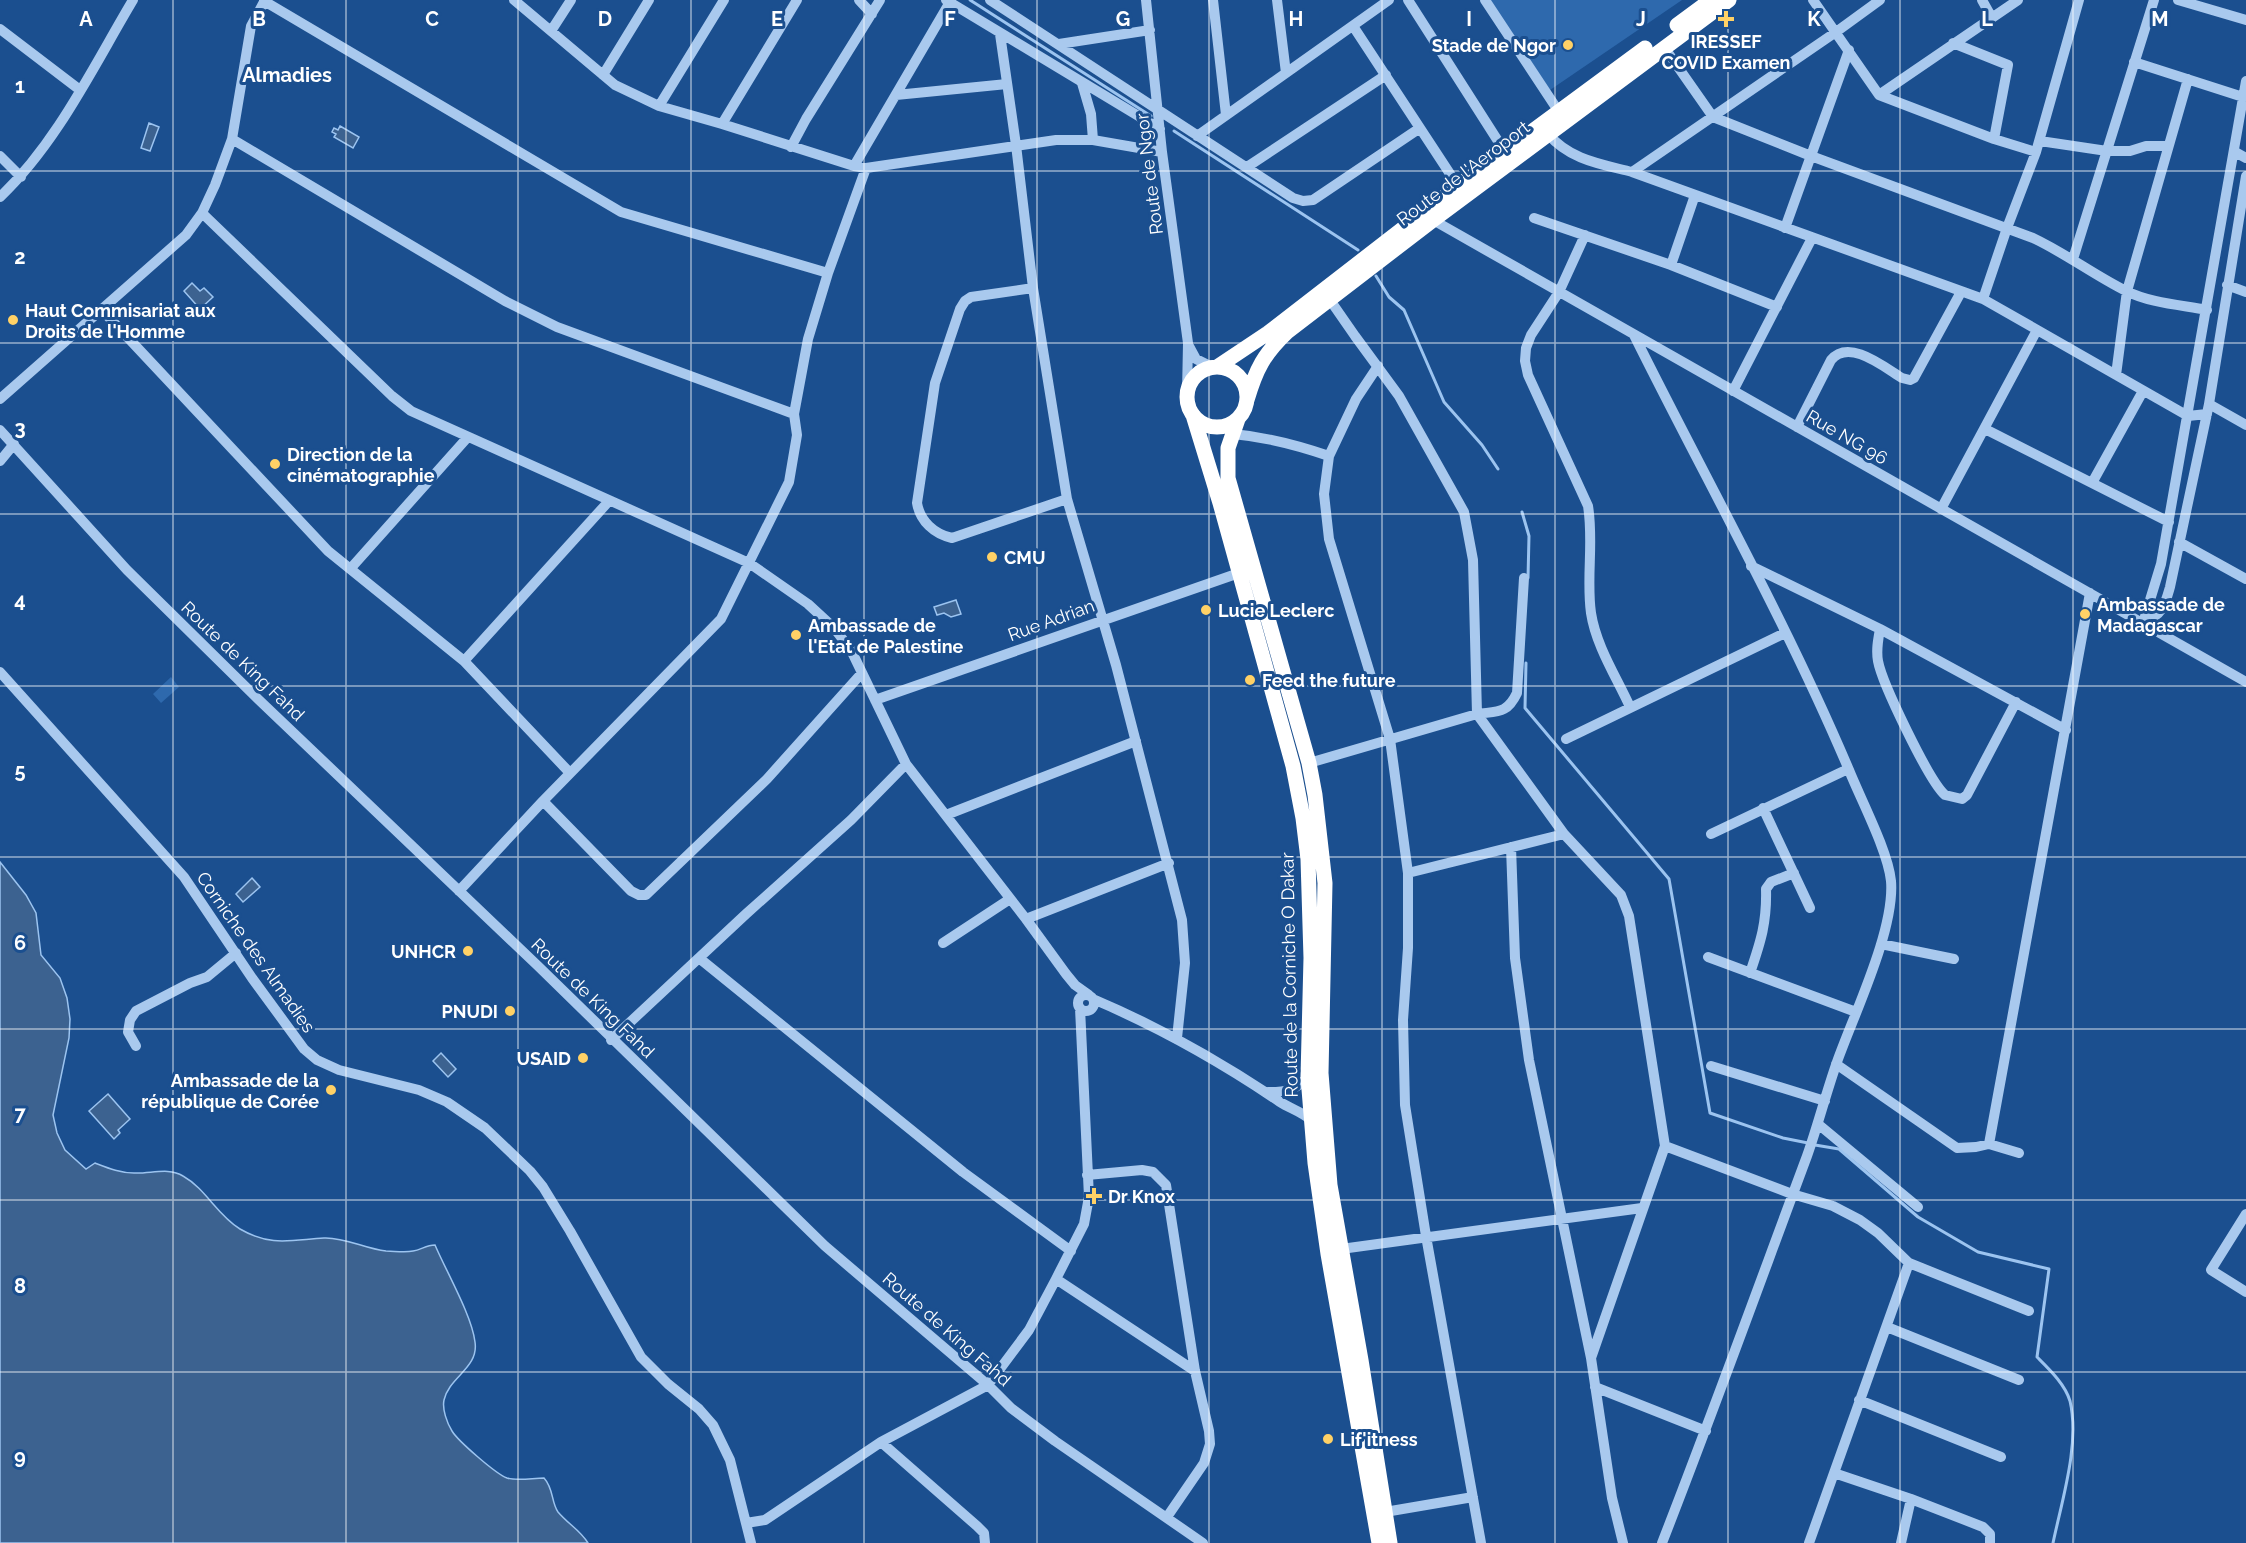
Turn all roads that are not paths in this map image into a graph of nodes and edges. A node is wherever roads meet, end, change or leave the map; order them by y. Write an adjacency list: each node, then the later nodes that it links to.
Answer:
1 (133, 0): 48 (street)
2 (514, 0): 32 (street)
3 (571, 0): 32 (street)
4 (649, 0): 42 (street)
5 (724, 0): 52 (street)
6 (797, 0): 57 (street)
7 (859, 0): 27 (street)
8 (880, 0): 27 (street)
9 (990, 0): 37 (street)
10 (1146, 0): 33 (street, Route de Ngor)
11 (1213, 0): 55 (street)
12 (1277, 0): 41 (street)
13 (1389, 0): 30 (street)
14 (1408, 0): 71 (street)
15 (1485, 0): 54 (street)
16 (1711, 0): 54 (highway, Route de l'Aeroport)
17 (1729, 0): 38 (highway, Route de l'Aeroport)
18 (1813, 0): 34 (street)
19 (1880, 0): 34 (street)
20 (1982, 0): 28 (street)
21 (2018, 0): 28 (street)
22 (2079, 0): 65 (street)
23 (2154, 0): 40 (street)
24 (2178, 0): 29 (street)
25 (264, 1): 62 (street); 96 (street)
26 (948, 1): 35 (street); 49 (street)
27 (872, 14): 68 (street)
28 (1992, 18): 36 (street)
29 (2246, 20)
30 (1353, 26): 41 (street); 43 (street)
31 (0, 29): 48 (street)
32 (551, 30): 42 (street)
33 (1150, 30): 37 (street); 53 (street, Route de Ngor)
34 (1836, 32): 39 (street); 56 (street)
35 (1000, 34): 46 (street); 47 (street)
36 (1953, 43): 50 (street); 63 (street)
37 (1059, 44): 53 (street)
38 (1664, 47): 56 (street); 60 (highway, Route de l'Aeroport)
39 (1849, 50): 50 (street); 75 (street)
40 (2134, 62): 44 (street); 69 (street)
41 (1286, 73): 55 (street)
42 (603, 75): 52 (street)
43 (1386, 75): 58 (street); 78 (street)
44 (2188, 79): 51 (street); 67 (street)
45 (2246, 81): 51 (street)
46 (1082, 83): 59 (street); 64 (street)
47 (1007, 84): 49 (street); 66 (street)
48 (80, 90): 82 (street)
49 (896, 95): 77 (street)
50 (1879, 95): 63 (street)
51 (2243, 97): 73 (street)
52 (659, 106): 57 (street)
53 (1158, 111): 59 (street, Route de Ngor); 61 (street)
54 (1559, 112): 71 (highway, Route de l'Aeroport)
55 (1226, 116): 61 (street)
56 (1713, 117): 75 (street); 80 (street)
57 (722, 124): 68 (street)
58 (1420, 128): 78 (street); 83 (street)
59 (1160, 129): 70 (street, Route de Ngor)
60 (1548, 134): 80 (street); 88 (highway, Route de l'Aeroport)
61 (1197, 136): 78 (street)
62 (232, 139): 86 (street); 120 (street)
63 (1994, 139): 72 (street)
64 (1092, 140): 66 (street); 70 (street)
65 (2040, 141): 69 (street); 72 (street)
66 (1016, 145): 79 (street); 98 (street)
67 (2168, 146): 69 (street); 100 (street)
68 (791, 147): 77 (street)
69 (2107, 151): 94 (street)
70 (1162, 152): 110 (street, Route de Ngor)
71 (1504, 152): 83 (highway, Route de l'Aeroport)
72 (2036, 152): 90 (street)
73 (2235, 152): 76 (street); 107 (street)
74 (0, 156): 82 (street)
75 (1811, 156): 89 (street); 90 (street)
76 (2246, 158)
77 (854, 166): 79 (street)
78 (1247, 167)
79 (866, 168): 96 (street)
80 (1632, 172): 84 (street)
81 (2246, 176): 91 (street)
82 (21, 177): 85 (street)
83 (1458, 186): 112 (highway, Route de l'Aeroport)
84 (1695, 195): 89 (street); 95 (street)
85 (0, 197)
86 (202, 213): 106 (street); 129 (street)
87 (1534, 218): 92 (street)
88 (1433, 220): 101 (street, Rue NG 96); 103 (highway, Route de l'Aeroport)
89 (1785, 228): 93 (street)
90 (2007, 228): 94 (street); 104 (street)
91 (2241, 234): 97 (street)
92 (1585, 235): 95 (street); 101 (street)
93 (1812, 238): 99 (street); 105 (street)
94 (2073, 260): 100 (street)
95 (1671, 265): 105 (street)
96 (828, 273): 120 (street)
97 (2227, 285): 102 (street); 119 (street)
98 (1033, 288): 134 (street); 134 (street)
99 (1960, 291): 104 (street); 125 (street)
100 (2127, 291): 107 (street); 113 (street)
101 (1559, 292): 109 (street, Rue NG 96); 156 (street)
102 (2246, 292)
103 (1330, 300): 111 (street); 118 (highway, Route de l'Aeroport)
104 (1983, 300): 108 (street)
105 (1777, 307): 114 (street)
106 (102, 310): 117 (street); 141 (street)
107 (2207, 310): 122 (street)
108 (2037, 330): 113 (street); 126 (street)
109 (1634, 335): 114 (street, Rue NG 96); 140 (street)
110 (1188, 344): 112 (street); 116 (street, Route de Ngor)
111 (1378, 366): 131 (street); 157 (street)
112 (1215, 367): 116 (highway); 118 (highway)
113 (2116, 375): 115 (street)
114 (1733, 391): 125 (street, Rue NG 96)
115 (2143, 391): 122 (street); 133 (street)
116 (1187, 393): 121 (highway)
117 (0, 399)
118 (1247, 400): 123 (highway)
119 (2208, 409): 122 (street); 124 (street); 138 (street)
120 (794, 414): 139 (street)
121 (1193, 415): 123 (highway); 142 (highway, Route de la Corniche O Dakar)
122 (2188, 416): 137 (street)
123 (1238, 419): 128 (highway, Route de la Corniche O Dakar)
124 (2246, 425)
125 (1797, 427): 136 (street, Rue NG 96)
126 (1985, 429): 133 (street); 136 (street)
127 (0, 430): 130 (street, Route de King Fahd)
128 (1233, 434): 131 (street); 162 (highway, Route de la Corniche O Dakar)
129 (467, 438): 135 (street); 141 (street)
130 (14, 444): 132 (street); 175 (street, Route de King Fahd)
131 (1329, 456): 159 (street)
132 (0, 461)
133 (2091, 483): 137 (street)
134 (1067, 498): 146 (street)
135 (609, 501): 139 (street); 150 (street)
136 (1941, 509): 145 (street, Rue NG 96)
137 (2169, 522): 147 (street)
138 (2179, 542): 144 (street); 147 (street)
139 (749, 563): 152 (street); 165 (street)
140 (1751, 566): 148 (street); 149 (street)
141 (351, 568): 150 (street)
142 (1239, 573): 146 (street, Rue Adrian); 193 (highway, Route de la Corniche O Dakar)
143 (1524, 578): 157 (street)
144 (2246, 579)
145 (2090, 593): 147 (street, Rue NG 96); 158 (street)
146 (1101, 619): 154 (street, Rue Adrian); 161 (street)
147 (2143, 621): 153 (street, Rue NG 96)
148 (1880, 629): 155 (street); 155 (street)
149 (1785, 633): 156 (street); 164 (street)
150 (464, 661): 165 (street)
151 (0, 672): 181 (street, Corniche des Almadies)
152 (861, 674): 154 (street); 166 (street)
153 (2246, 682)
154 (875, 700): 163 (street)
155 (2016, 702): 158 (street)
156 (1630, 707): 160 (street)
157 (1477, 714): 159 (street); 169 (street)
158 (2066, 730): 198 (street)
159 (1390, 739): 162 (street); 173 (street)
160 (1566, 739)
161 (1136, 741): 168 (street); 172 (street)
162 (1309, 763): 208 (highway, Route de la Corniche O Dakar)
163 (906, 764): 168 (street); 183 (street)
164 (1848, 769): 167 (street); 180 (street)
165 (570, 773): 166 (street)
166 (543, 801): 175 (street)
167 (1763, 808): 170 (street); 174 (street)
168 (946, 815): 176 (street)
169 (1563, 834): 171 (street); 199 (street)
170 (1711, 834)
171 (1511, 847): 173 (street); 206 (street)
172 (1169, 863): 178 (street); 188 (street)
173 (1408, 873): 207 (street)
174 (1794, 873): 177 (street); 185 (street)
175 (459, 891): 189 (street, Route de King Fahd)
176 (1010, 899): 178 (street); 179 (street)
177 (1810, 908)
178 (1026, 919): 186 (street)
179 (943, 943)
180 (1881, 944): 184 (street); 187 (street)
181 (236, 953): 190 (street); 229 (street, Corniche des Almadies)
182 (1708, 957): 185 (street)
183 (699, 958): 189 (street); 209 (street)
184 (1954, 959)
185 (1750, 972): 187 (street)
186 (1088, 1002): 188 (street); 201 (street)
187 (1856, 1012): 191 (street)
188 (1177, 1038): 194 (street)
189 (612, 1040): 218 (street, Route de King Fahd)
190 (136, 1046)
191 (1836, 1065): 195 (street); 198 (street)
192 (1711, 1066): 195 (street)
193 (1308, 1077): 194 (street); 196 (highway, Route de la Corniche O Dakar)
194 (1268, 1092): 196 (street)
195 (1825, 1101): 197 (street)
196 (1312, 1121): 233 (highway, Route de la Corniche O Dakar)
197 (1817, 1127): 202 (street); 203 (street)
198 (1989, 1144): 200 (street)
199 (1665, 1146): 202 (street); 204 (street)
200 (2019, 1153)
201 (1087, 1175): 209 (street); 216 (street)
202 (1792, 1194): 210 (street); 221 (street)
203 (1918, 1207)
204 (1642, 1208): 206 (street); 215 (street)
205 (2246, 1214): 212 (street)
206 (1560, 1219): 207 (street); 215 (street)
207 (1426, 1236): 208 (street); 225 (street)
208 (1341, 1249): 227 (highway, Route de la Corniche O Dakar)
209 (1071, 1251): 211 (street)
210 (1909, 1263): 213 (street); 214 (street)
211 (1056, 1279): 216 (street); 218 (street)
212 (2246, 1292)
213 (2029, 1311)
214 (1887, 1327): 217 (street); 220 (street)
215 (1591, 1358): 219 (street)
216 (1195, 1371): 228 (street)
217 (2019, 1380)
218 (988, 1385): 222 (street); 228 (street, Route de King Fahd)
219 (1595, 1387): 221 (street); 236 (street)
220 (1859, 1400): 223 (street); 224 (street)
221 (1706, 1431): 237 (street)
222 (881, 1442): 229 (street); 231 (street)
223 (2001, 1457)
224 (1834, 1473): 226 (street); 238 (street)
225 (1473, 1497): 227 (street); 235 (street)
226 (1911, 1499): 239 (street); 240 (street)
227 (1385, 1512): 234 (highway, Route de la Corniche O Dakar)
228 (1167, 1517): 232 (street, Route de King Fahd)
229 (746, 1523): 230 (street, Corniche des Almadies)
230 (751, 1543)
231 (985, 1543)
232 (1203, 1543)
233 (1379, 1543)
234 (1390, 1543)
235 (1481, 1543)
236 (1623, 1543)
237 (1662, 1543)
238 (1809, 1543)
239 (1901, 1543)
240 (1990, 1543)

